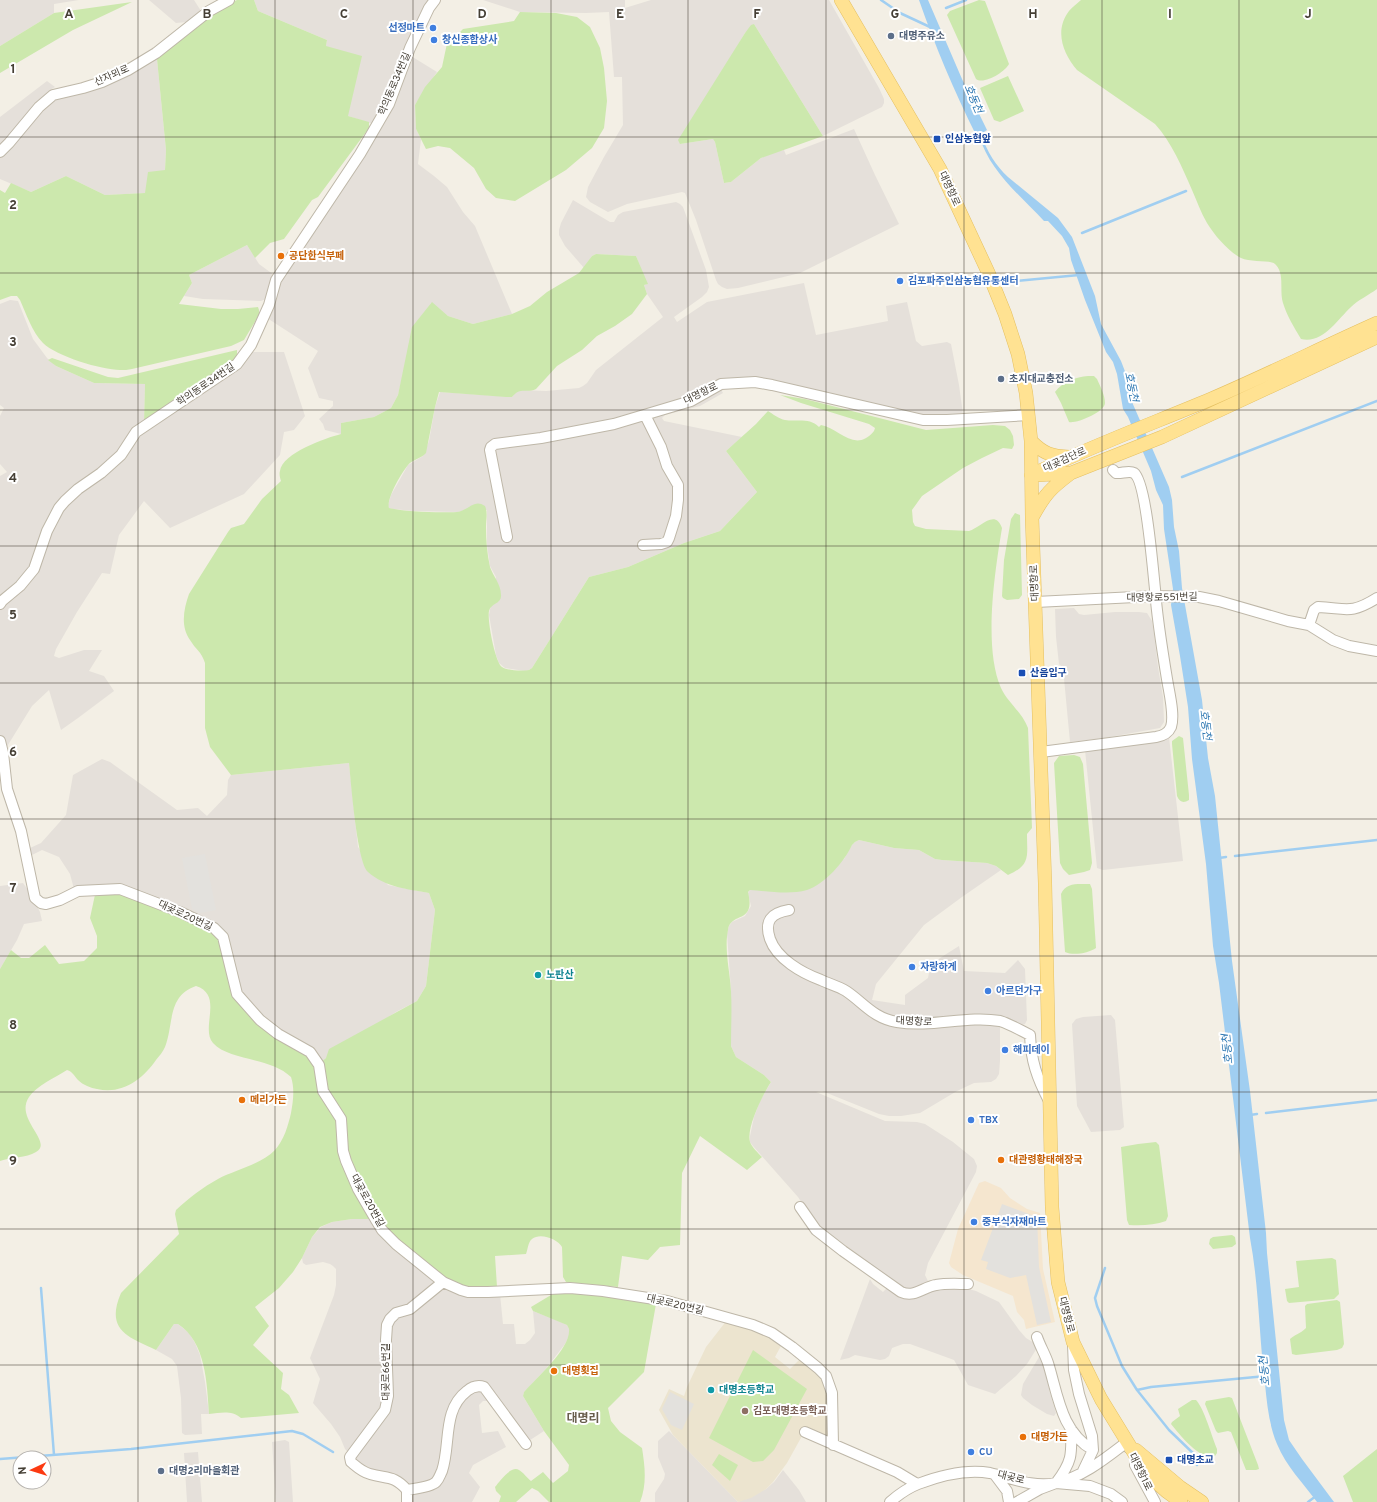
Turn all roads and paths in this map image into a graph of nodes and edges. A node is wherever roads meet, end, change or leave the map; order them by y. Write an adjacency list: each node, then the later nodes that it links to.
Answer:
1 (229, 0): 4 (street, 산자뫼로)
2 (435, 0): 20 (street, 학의동로34번길)
3 (841, 0): 8 (main road, 대명항로)
4 (0, 152)
5 (1377, 323): 10 (main road, 대곶검단로)
6 (1377, 337): 12 (main road, 대곶검단로)
7 (645, 415): 8 (street, 대명항로); 15 (street, 대명항로); 16 (street)
8 (1029, 415): 9 (main road, 대명항로)
9 (1031, 441): 10 (main road); 13 (main road, 대명항로)
10 (1071, 456): 13 (main road, 대곶검단로)
11 (1112, 470): 17 (street)
12 (1071, 473): 13 (main road, 대곶검단로); 14 (main road)
13 (1031, 475): 14 (main road, 대명항로)
14 (1032, 518): 19 (main road, 대명항로)
15 (507, 537)
16 (643, 546)
17 (1157, 596): 19 (street, 대명항로551번길); 21 (street, 대명항로551번길); 24 (street)
18 (1377, 598): 21 (street)
19 (1036, 602): 24 (main road, 대명항로)
20 (0, 604)
21 (1309, 625): 22 (street, 대명항로551번길)
22 (1377, 651)
23 (0, 741): 28 (street, 대곶로20번길)
24 (1041, 752): 26 (main road, 대명항로)
25 (789, 910): 26 (street, 대명항로)
26 (1050, 1103): 31 (main road, 대명항로)
27 (800, 1206): 29 (street)
28 (442, 1282): 36 (street, 대곶로20번길); 43 (street, 대곶로66번길)
29 (968, 1284)
30 (1037, 1337): 32 (street)
31 (1073, 1342): 34 (main road, 대명항로); 37 (street)
32 (1071, 1429): 37 (street); 41 (street)
33 (805, 1432): 36 (street)
34 (1127, 1442): 38 (street, 대곶로); 50 (street, 대명항1로); 51 (main road, 대명항로); 52 (main road, 대명항로)
35 (526, 1444): 43 (street)
36 (833, 1445): 42 (street)
37 (1093, 1450): 38 (street)
38 (1082, 1473): 41 (street, 대곶로)
39 (995, 1474): 40 (street, 대곶로); 42 (street, 대곶로); 46 (street)
40 (1024, 1482): 41 (street, 대곶로); 47 (street)
41 (1056, 1483): 48 (street); 49 (street)
42 (917, 1484): 45 (street, 대곶로)
43 (407, 1490): 44 (street)
44 (407, 1502)
45 (890, 1502)
46 (1009, 1502)
47 (1012, 1502)
48 (1017, 1502)
49 (1122, 1502)
50 (1155, 1502)
51 (1181, 1502)
52 (1202, 1502)

